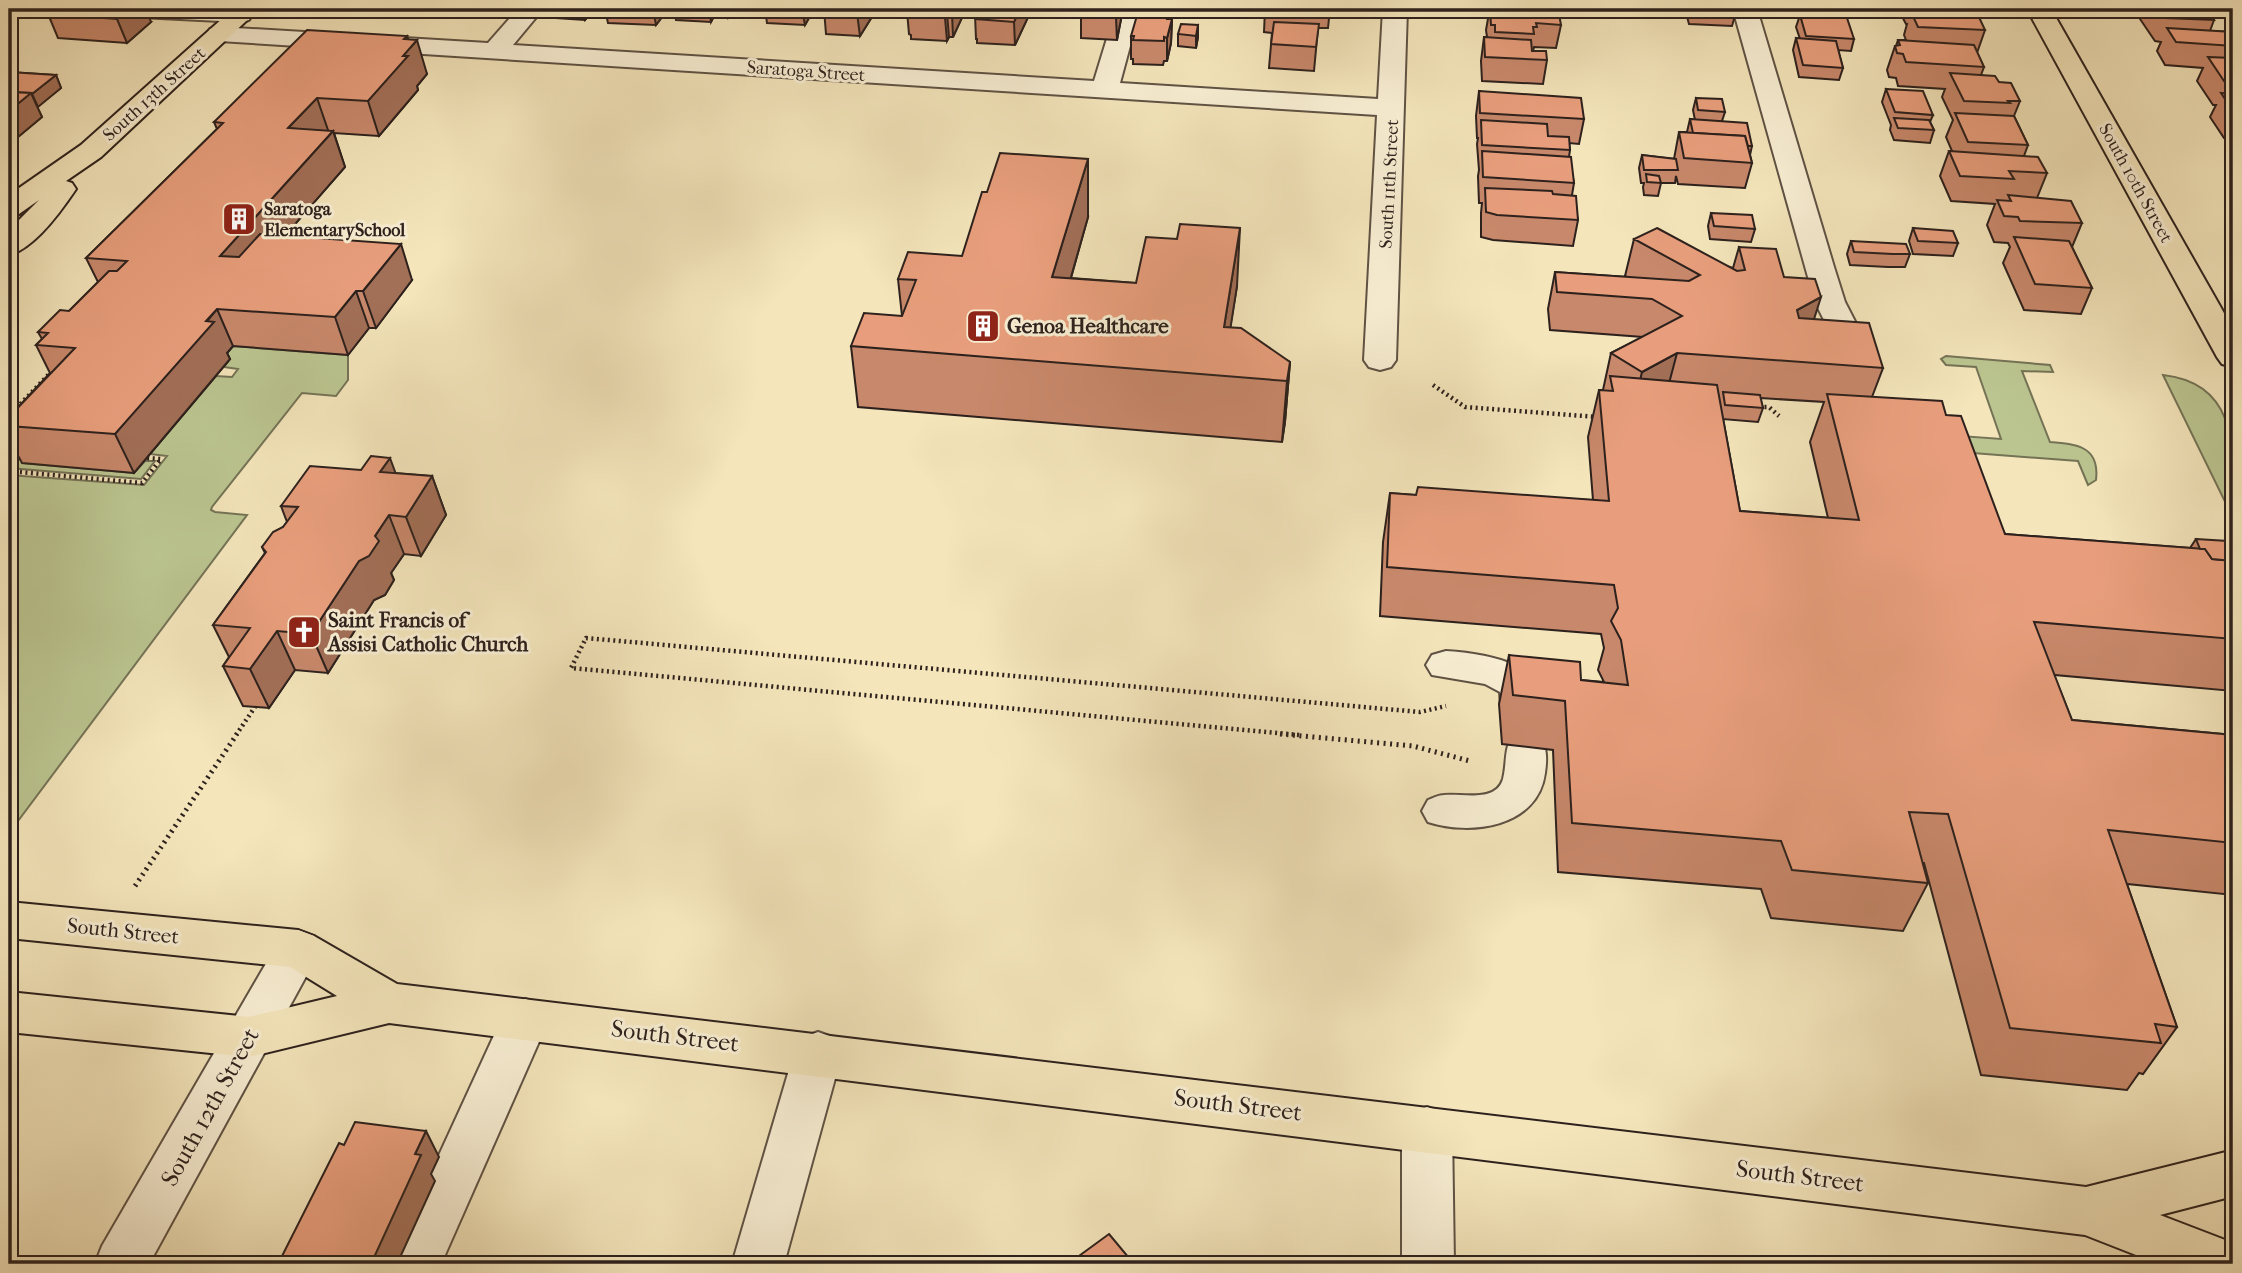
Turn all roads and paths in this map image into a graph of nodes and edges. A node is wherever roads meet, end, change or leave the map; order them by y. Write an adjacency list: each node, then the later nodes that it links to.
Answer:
1 (120, 9): 7 (street)
2 (531, 9): 9 (street)
3 (1128, 9): 10 (street)
4 (1395, 9): 11 (street, South 11th Street)
5 (1745, 9): 15 (street)
6 (2039, 9): 16 (main road, South 10th Street)
7 (244, 12): 8 (main road, South 13th Street)
8 (219, 34): 9 (street, Saratoga Street); 12 (main road, South 13th Street)
9 (494, 52): 10 (street, Saratoga Street)
10 (1105, 89): 11 (street, Saratoga Street)
11 (1392, 108): 17 (street, South 11th Street)
12 (91, 151): 13 (main road, South 13th Street); 14 (main road, South 13th Street)
13 (9, 208)
14 (9, 246)
15 (1847, 337)
16 (2233, 358)
17 (1380, 360)
18 (58, 364): 21 (path)
19 (1433, 385): 23 (path)
20 (1757, 407): 22 (path)
21 (9, 416)
22 (1779, 416)
23 (1600, 417)
24 (147, 458): 25 (path)
25 (9, 471)
26 (1447, 665): 28 (street)
27 (1453, 704): 31 (path)
28 (1521, 706)
29 (255, 707): 33 (path)
30 (1525, 747): 32 (street)
31 (1470, 761)
32 (1443, 811)
33 (128, 897)
34 (9, 920): 35 (main road, South Street)
35 (298, 949): 36 (main road, South Street); 39 (street, South 12th Street)
36 (389, 1003): 38 (main road, South Street); 39 (main road, South Street)
37 (9, 1012): 39 (main road, South Street)
38 (525, 1019): 40 (main road, South Street); 45 (street)
39 (249, 1037): 44 (street, South 12th Street)
40 (818, 1053): 41 (main road, South Street); 46 (street)
41 (1427, 1129): 43 (main road, South Street); 47 (street)
42 (2233, 1177): 43 (main road, South Street)
43 (2086, 1211): 48 (main road, South Street)
44 (121, 1264)
45 (415, 1264)
46 (758, 1264)
47 (1428, 1264)
48 (2222, 1264)

